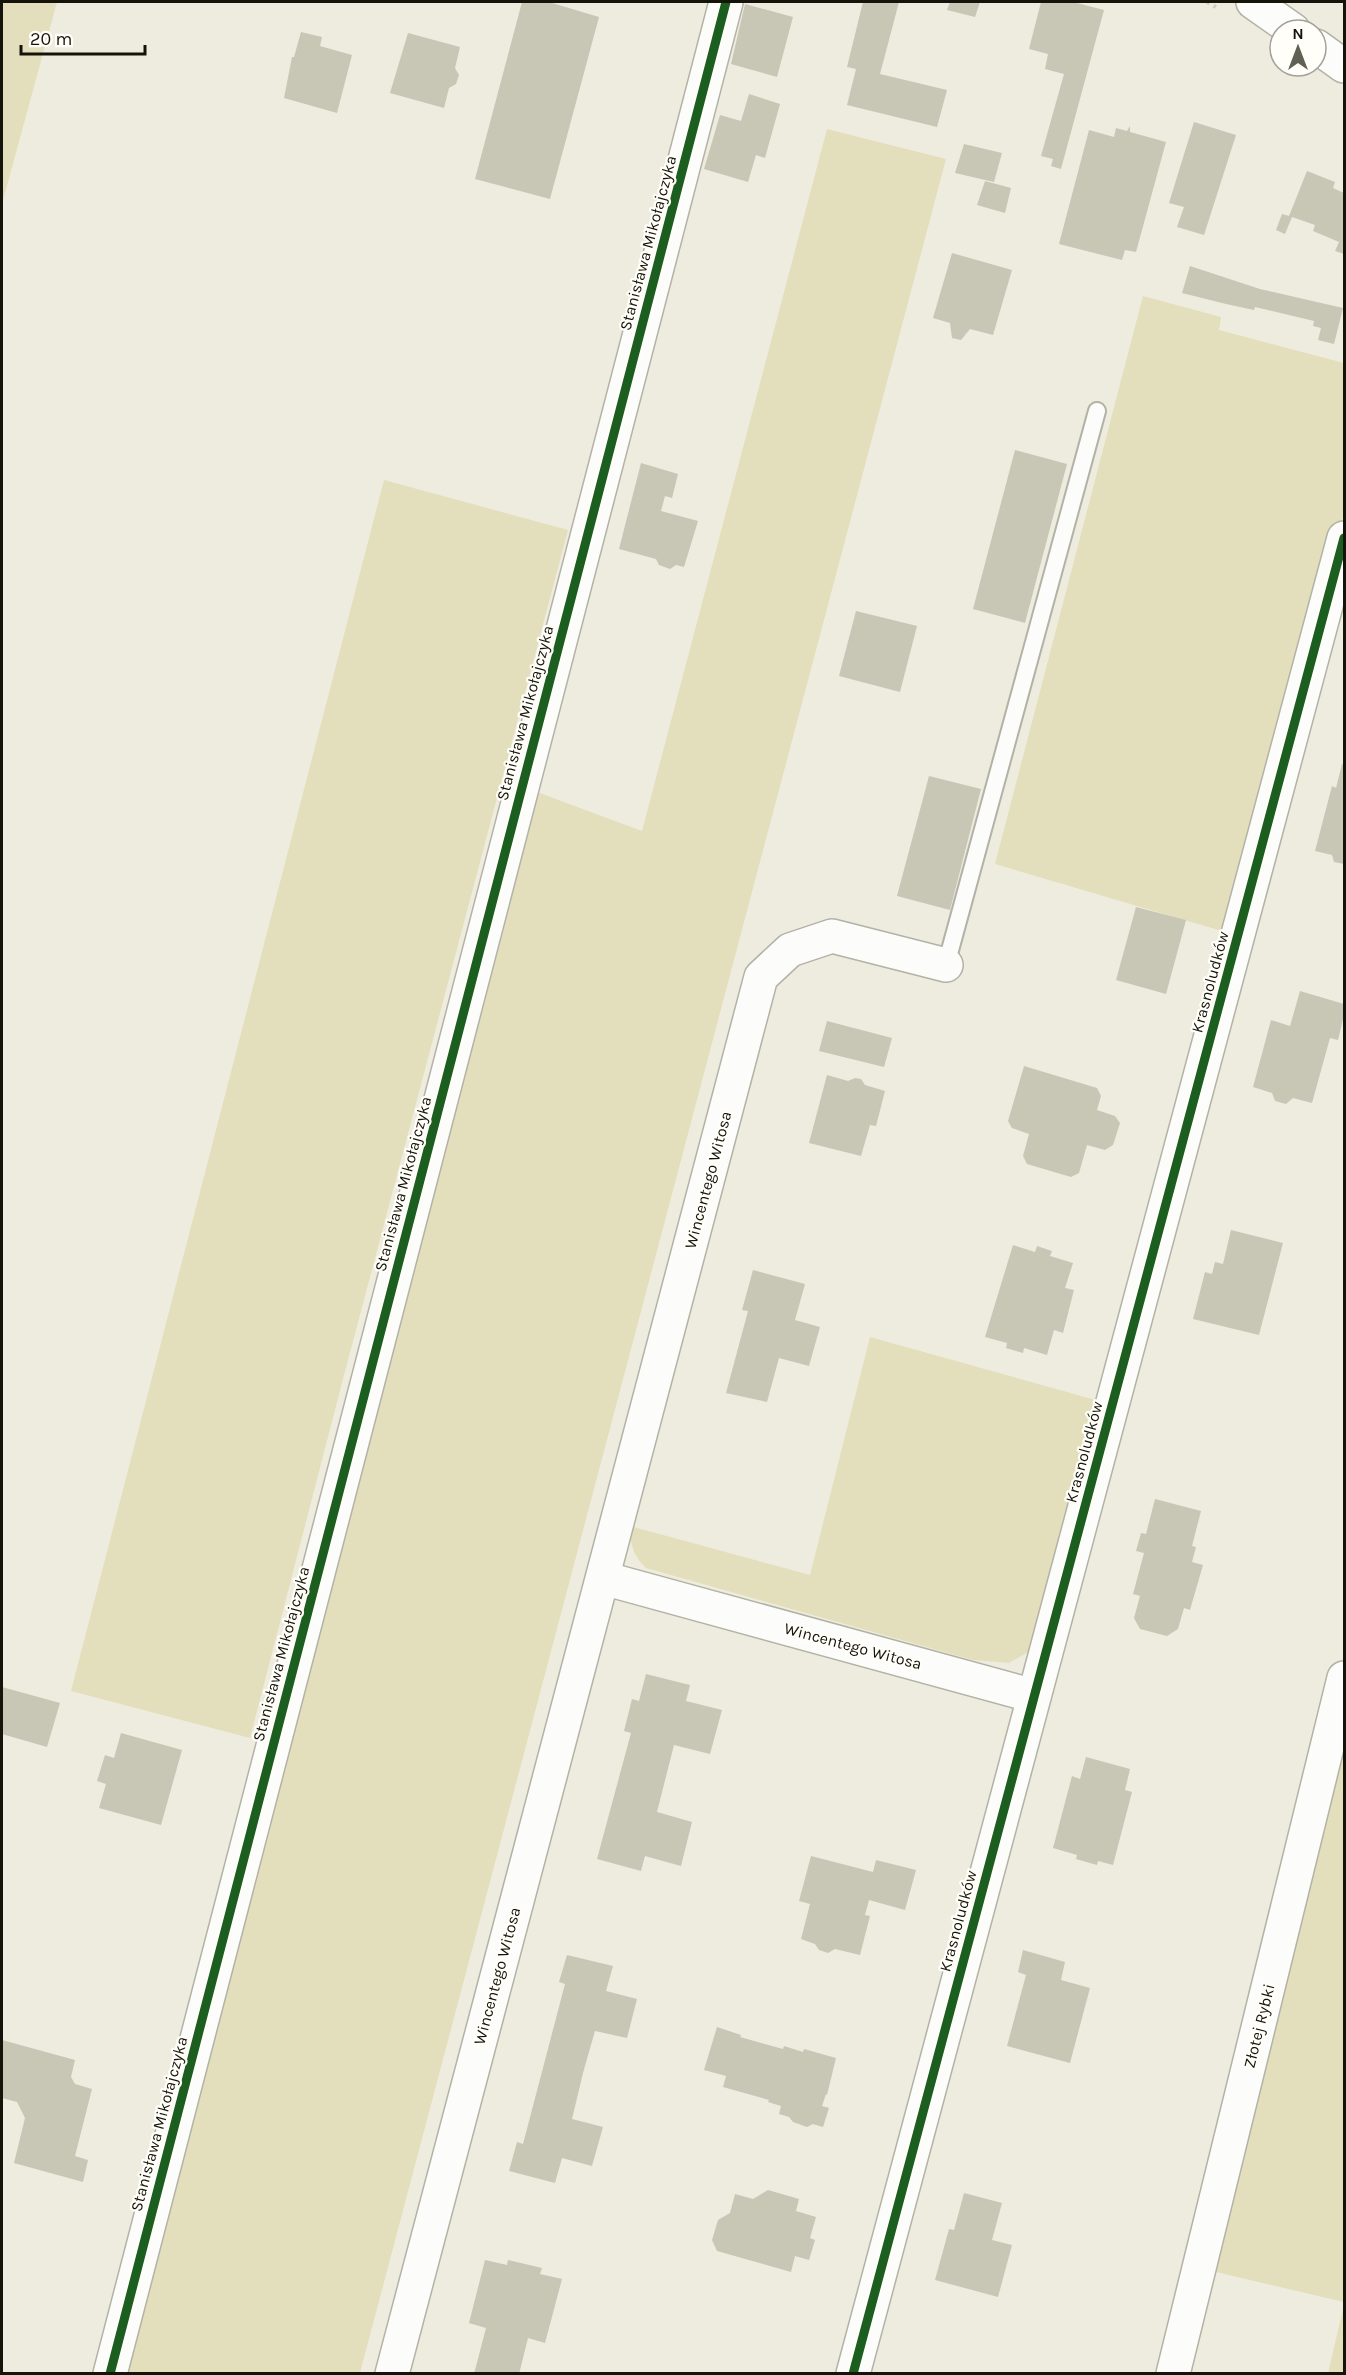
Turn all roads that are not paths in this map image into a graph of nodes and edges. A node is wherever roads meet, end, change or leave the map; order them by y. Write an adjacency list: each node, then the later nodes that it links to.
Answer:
1 (726, 2): 12 (street, Stanisława Mikołajczyka)
2 (1253, 2): 3 (street)
3 (1276, 18)
4 (1328, 55): 5 (street)
5 (1344, 66)
6 (1097, 411): 8 (lane)
7 (1344, 538): 11 (street, Krasnoludków)
8 (946, 964): 9 (street, Wincentego Witosa)
9 (603, 1578): 11 (street, Wincentego Witosa); 13 (street, Wincentego Witosa)
10 (1344, 1678): 15 (street, Złotej Rybki)
11 (1034, 1696): 14 (street, Krasnoludków)
12 (110, 2373)
13 (392, 2373)
14 (853, 2373)
15 (1173, 2373)

